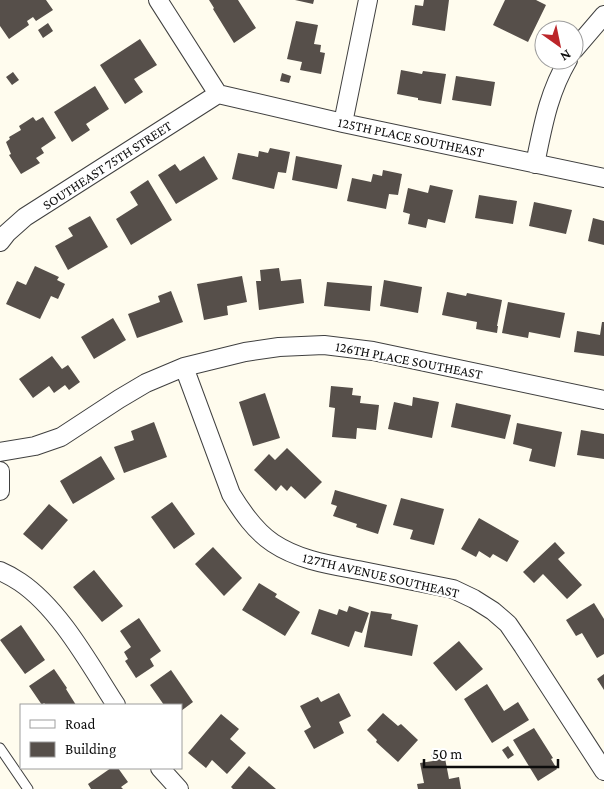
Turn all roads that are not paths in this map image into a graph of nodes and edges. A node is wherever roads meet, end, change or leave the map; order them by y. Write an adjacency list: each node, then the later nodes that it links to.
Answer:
1 (158, 0): 6 (street)
2 (368, 0): 7 (street)
3 (604, 16): 4 (street)
4 (584, 39)
5 (562, 70): 8 (street)
6 (218, 94): 7 (street, 125TH PLACE SOUTHEAST); 10 (street, SOUTHEAST 75TH STREET)
7 (343, 123): 8 (street, 125TH PLACE SOUTHEAST)
8 (535, 164): 9 (street, 125TH PLACE SOUTHEAST)
9 (604, 178)
10 (0, 242)
11 (184, 367): 12 (street, 126TH PLACE SOUTHEAST); 13 (street, 126TH PLACE SOUTHEAST); 20 (street, 127TH AVENUE SOUTHEAST)
12 (604, 400)
13 (0, 452)
14 (0, 471): 15 (street)
15 (0, 491)
16 (0, 571): 17 (street)
17 (115, 704)
18 (0, 748): 21 (lane)
19 (161, 769): 22 (street)
20 (604, 771)
21 (28, 789)
22 (179, 789)

